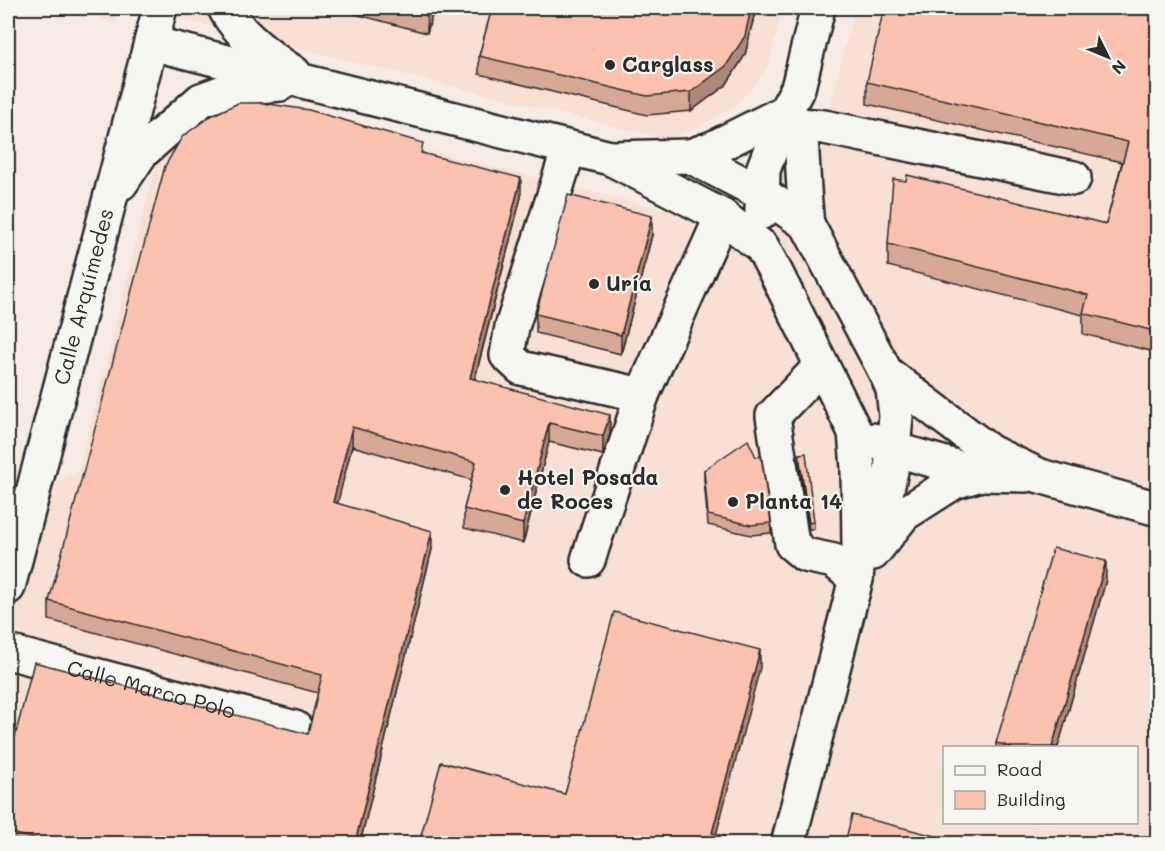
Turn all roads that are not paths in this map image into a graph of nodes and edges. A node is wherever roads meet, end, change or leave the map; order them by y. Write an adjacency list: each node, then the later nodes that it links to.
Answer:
1 (160, 8): 4 (street, Calle Arquímedes)
2 (225, 8): 5 (street)
3 (818, 8): 6 (street)
4 (151, 43): 5 (street); 13 (street, Calle Arquímedes)
5 (305, 81): 7 (street); 13 (street)
6 (794, 108): 8 (street); 10 (street); 12 (street); 15 (street)
7 (569, 148): 9 (street); 19 (street)
8 (690, 156): 9 (street); 12 (street)
9 (610, 158): 11 (street)
10 (1074, 178)
11 (650, 179): 12 (street); 14 (street)
12 (763, 194): 15 (street); 16 (street)
13 (107, 205): 27 (street, Calle Arquímedes)
14 (722, 216): 16 (street); 19 (street)
15 (807, 224): 18 (street)
16 (762, 247): 17 (street)
17 (822, 365): 20 (street); 26 (street)
18 (886, 373): 21 (street); 22 (street)
19 (642, 395): 25 (street)
20 (855, 432): 21 (street); 23 (street)
21 (893, 448): 22 (street); 23 (street); 26 (street)
22 (986, 463): 24 (street); 26 (street)
23 (858, 468): 26 (street)
24 (1158, 509)
25 (588, 560)
26 (864, 566): 30 (street)
27 (8, 587)
28 (8, 652): 29 (street, Calle Marco Polo)
29 (295, 728)
30 (788, 843)

